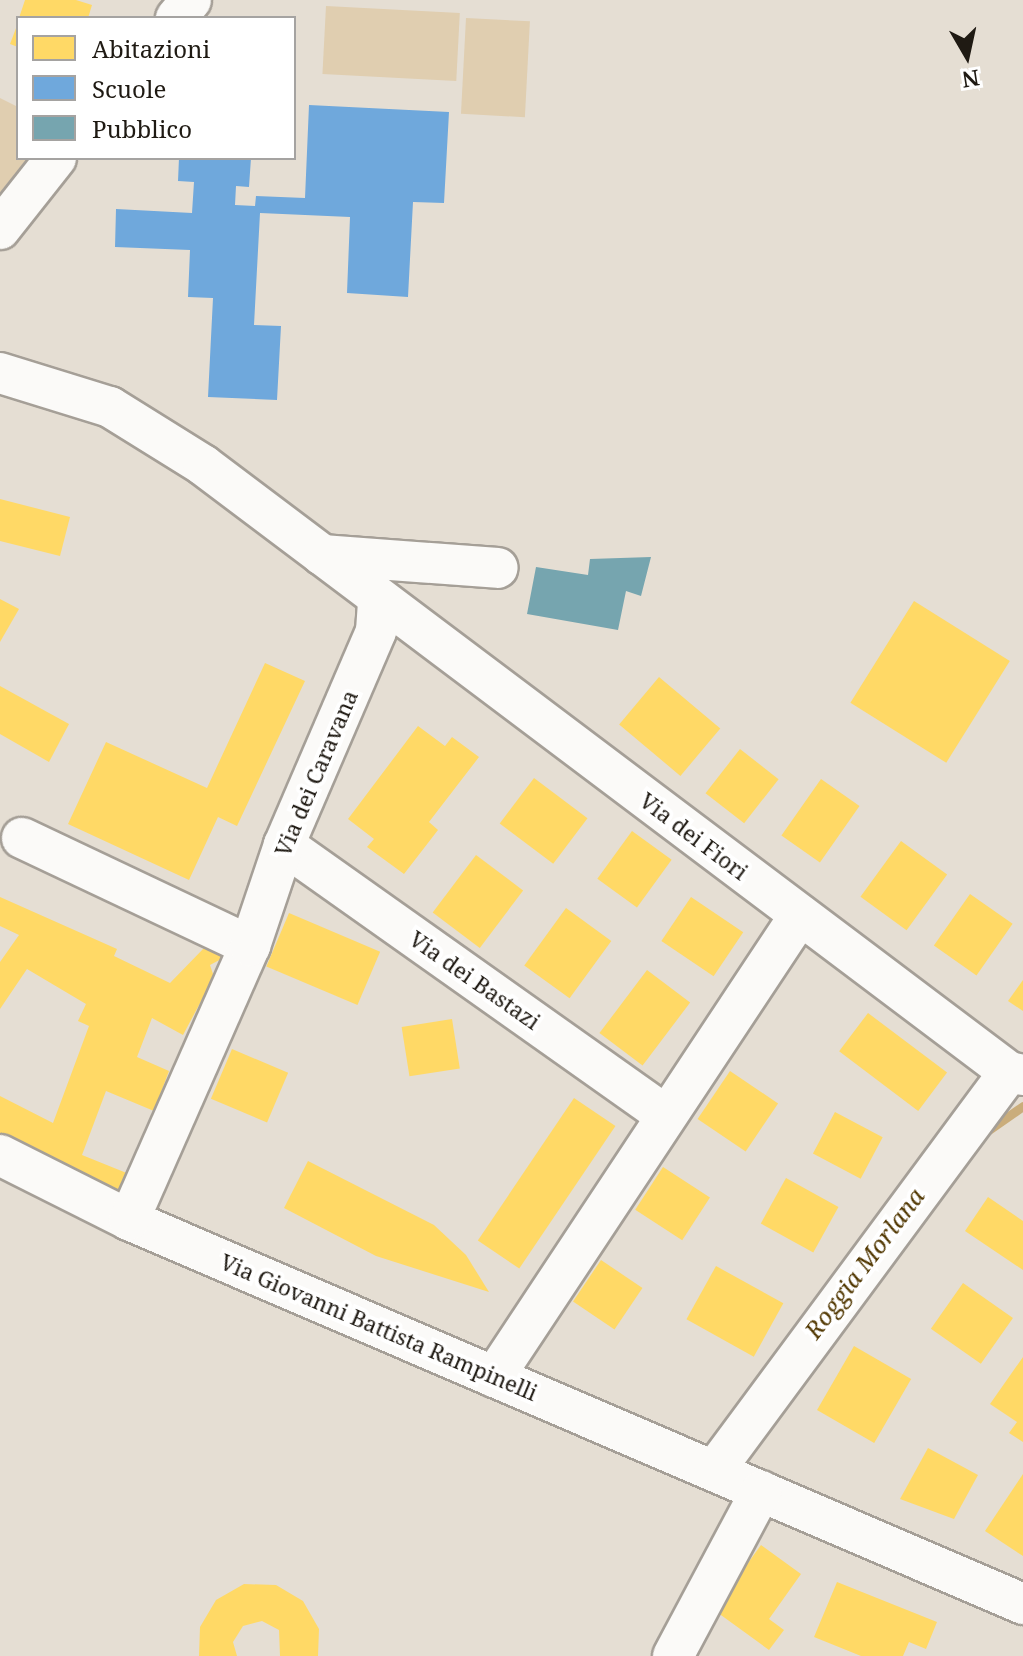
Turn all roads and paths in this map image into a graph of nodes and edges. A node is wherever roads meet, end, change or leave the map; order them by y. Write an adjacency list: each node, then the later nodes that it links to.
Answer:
1 (191, 0): 2 (street)
2 (178, 16)
3 (54, 160): 4 (street)
4 (0, 229)
5 (0, 373): 6 (street, Via dei Fiori)
6 (322, 555): 7 (street); 8 (street, Via dei Fiori)
7 (498, 568)
8 (378, 600): 10 (street, Via dei Caravana); 11 (street, Via dei Fiori)
9 (22, 838): 12 (street)
10 (284, 845): 12 (street, Via dei Caravana); 14 (street, Via dei Bastazi)
11 (800, 915): 13 (street, Via dei Fiori); 14 (street)
12 (250, 946): 16 (street, Via dei Caravana)
13 (1016, 1073): 18 (street)
14 (666, 1115): 17 (street)
15 (0, 1155): 16 (street, Via Giovanni Battista Rampinelli)
16 (129, 1220): 17 (street, Via Giovanni Battista Rampinelli)
17 (494, 1377): 18 (street, Via Giovanni Battista Rampinelli)
18 (714, 1471): 19 (street, Via Giovanni Battista Rampinelli)
19 (761, 1491): 20 (street, Via Giovanni Battista Rampinelli); 21 (street)
20 (1023, 1604)
21 (673, 1656)

